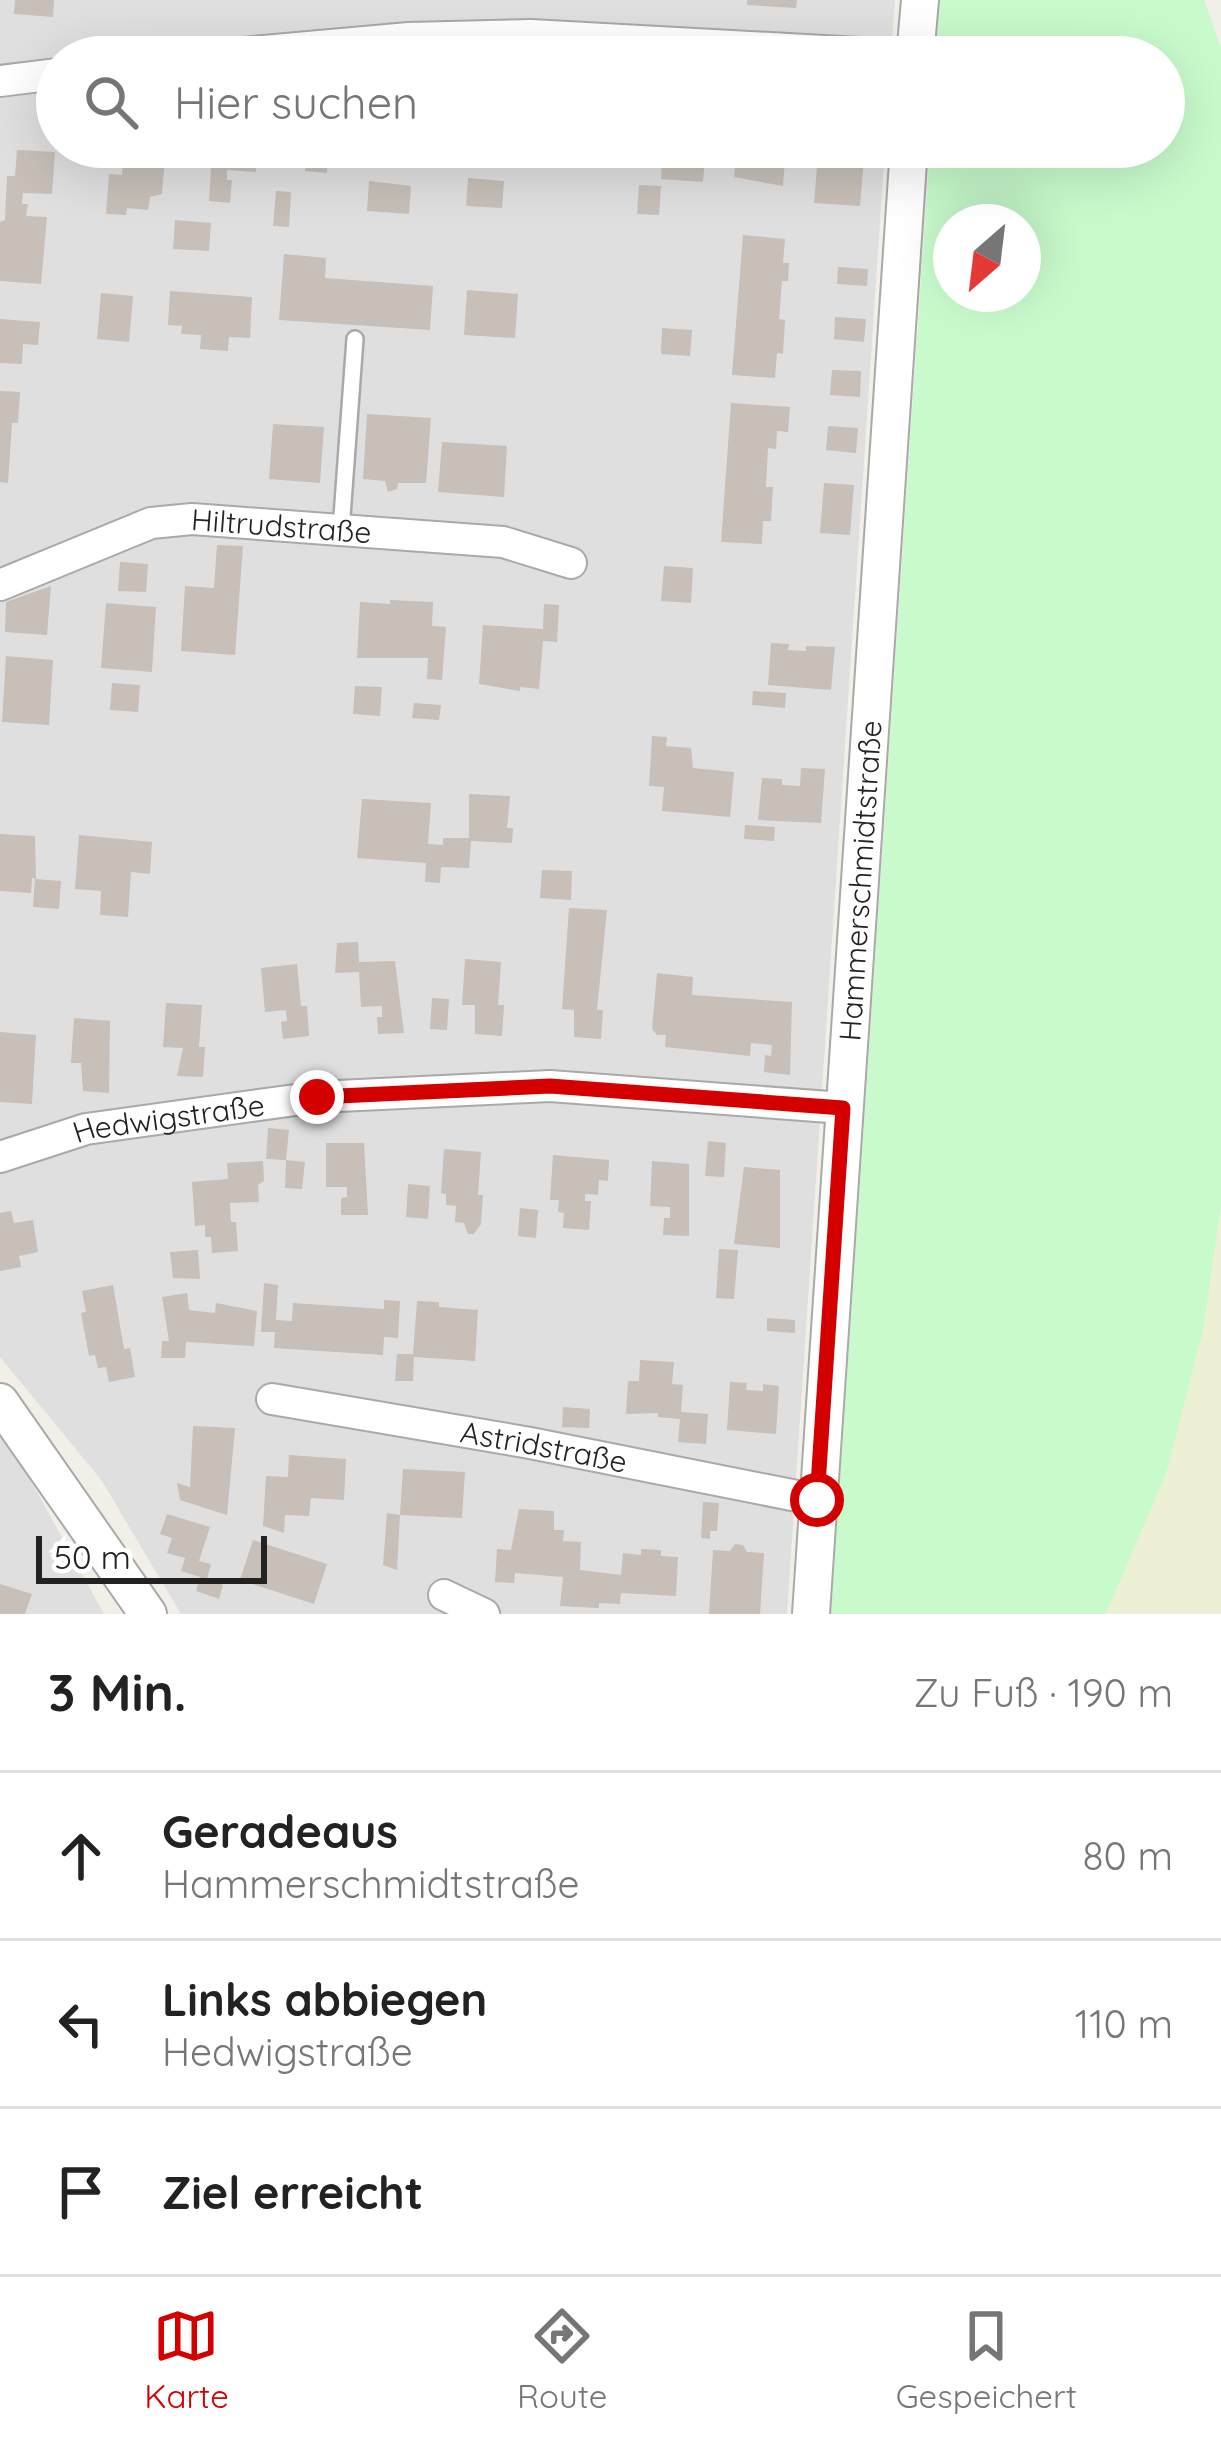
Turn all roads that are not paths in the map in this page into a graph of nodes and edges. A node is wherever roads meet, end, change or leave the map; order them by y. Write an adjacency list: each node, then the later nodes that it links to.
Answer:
1 (920, 0): 4 (street)
2 (490, 36): 3 (street)
3 (549, 36)
4 (917, 36)
5 (36, 77): 6 (street)
6 (0, 81)
7 (908, 168): 12 (street, Hammerschmidtstraße)
8 (355, 339): 9 (lane)
9 (341, 530): 10 (street, Hiltrudstraße); 11 (street, Hiltrudstraße)
10 (571, 563)
11 (0, 584)
12 (843, 1108): 13 (street, Hedwigstraße); 16 (street, Hammerschmidtstraße)
13 (0, 1156)
14 (272, 1399): 16 (street, Astridstraße)
15 (6, 1423): 18 (street)
16 (817, 1500): 20 (street, Hammerschmidtstraße)
17 (444, 1595): 19 (street)
18 (148, 1614)
19 (484, 1614)
20 (812, 1614)

